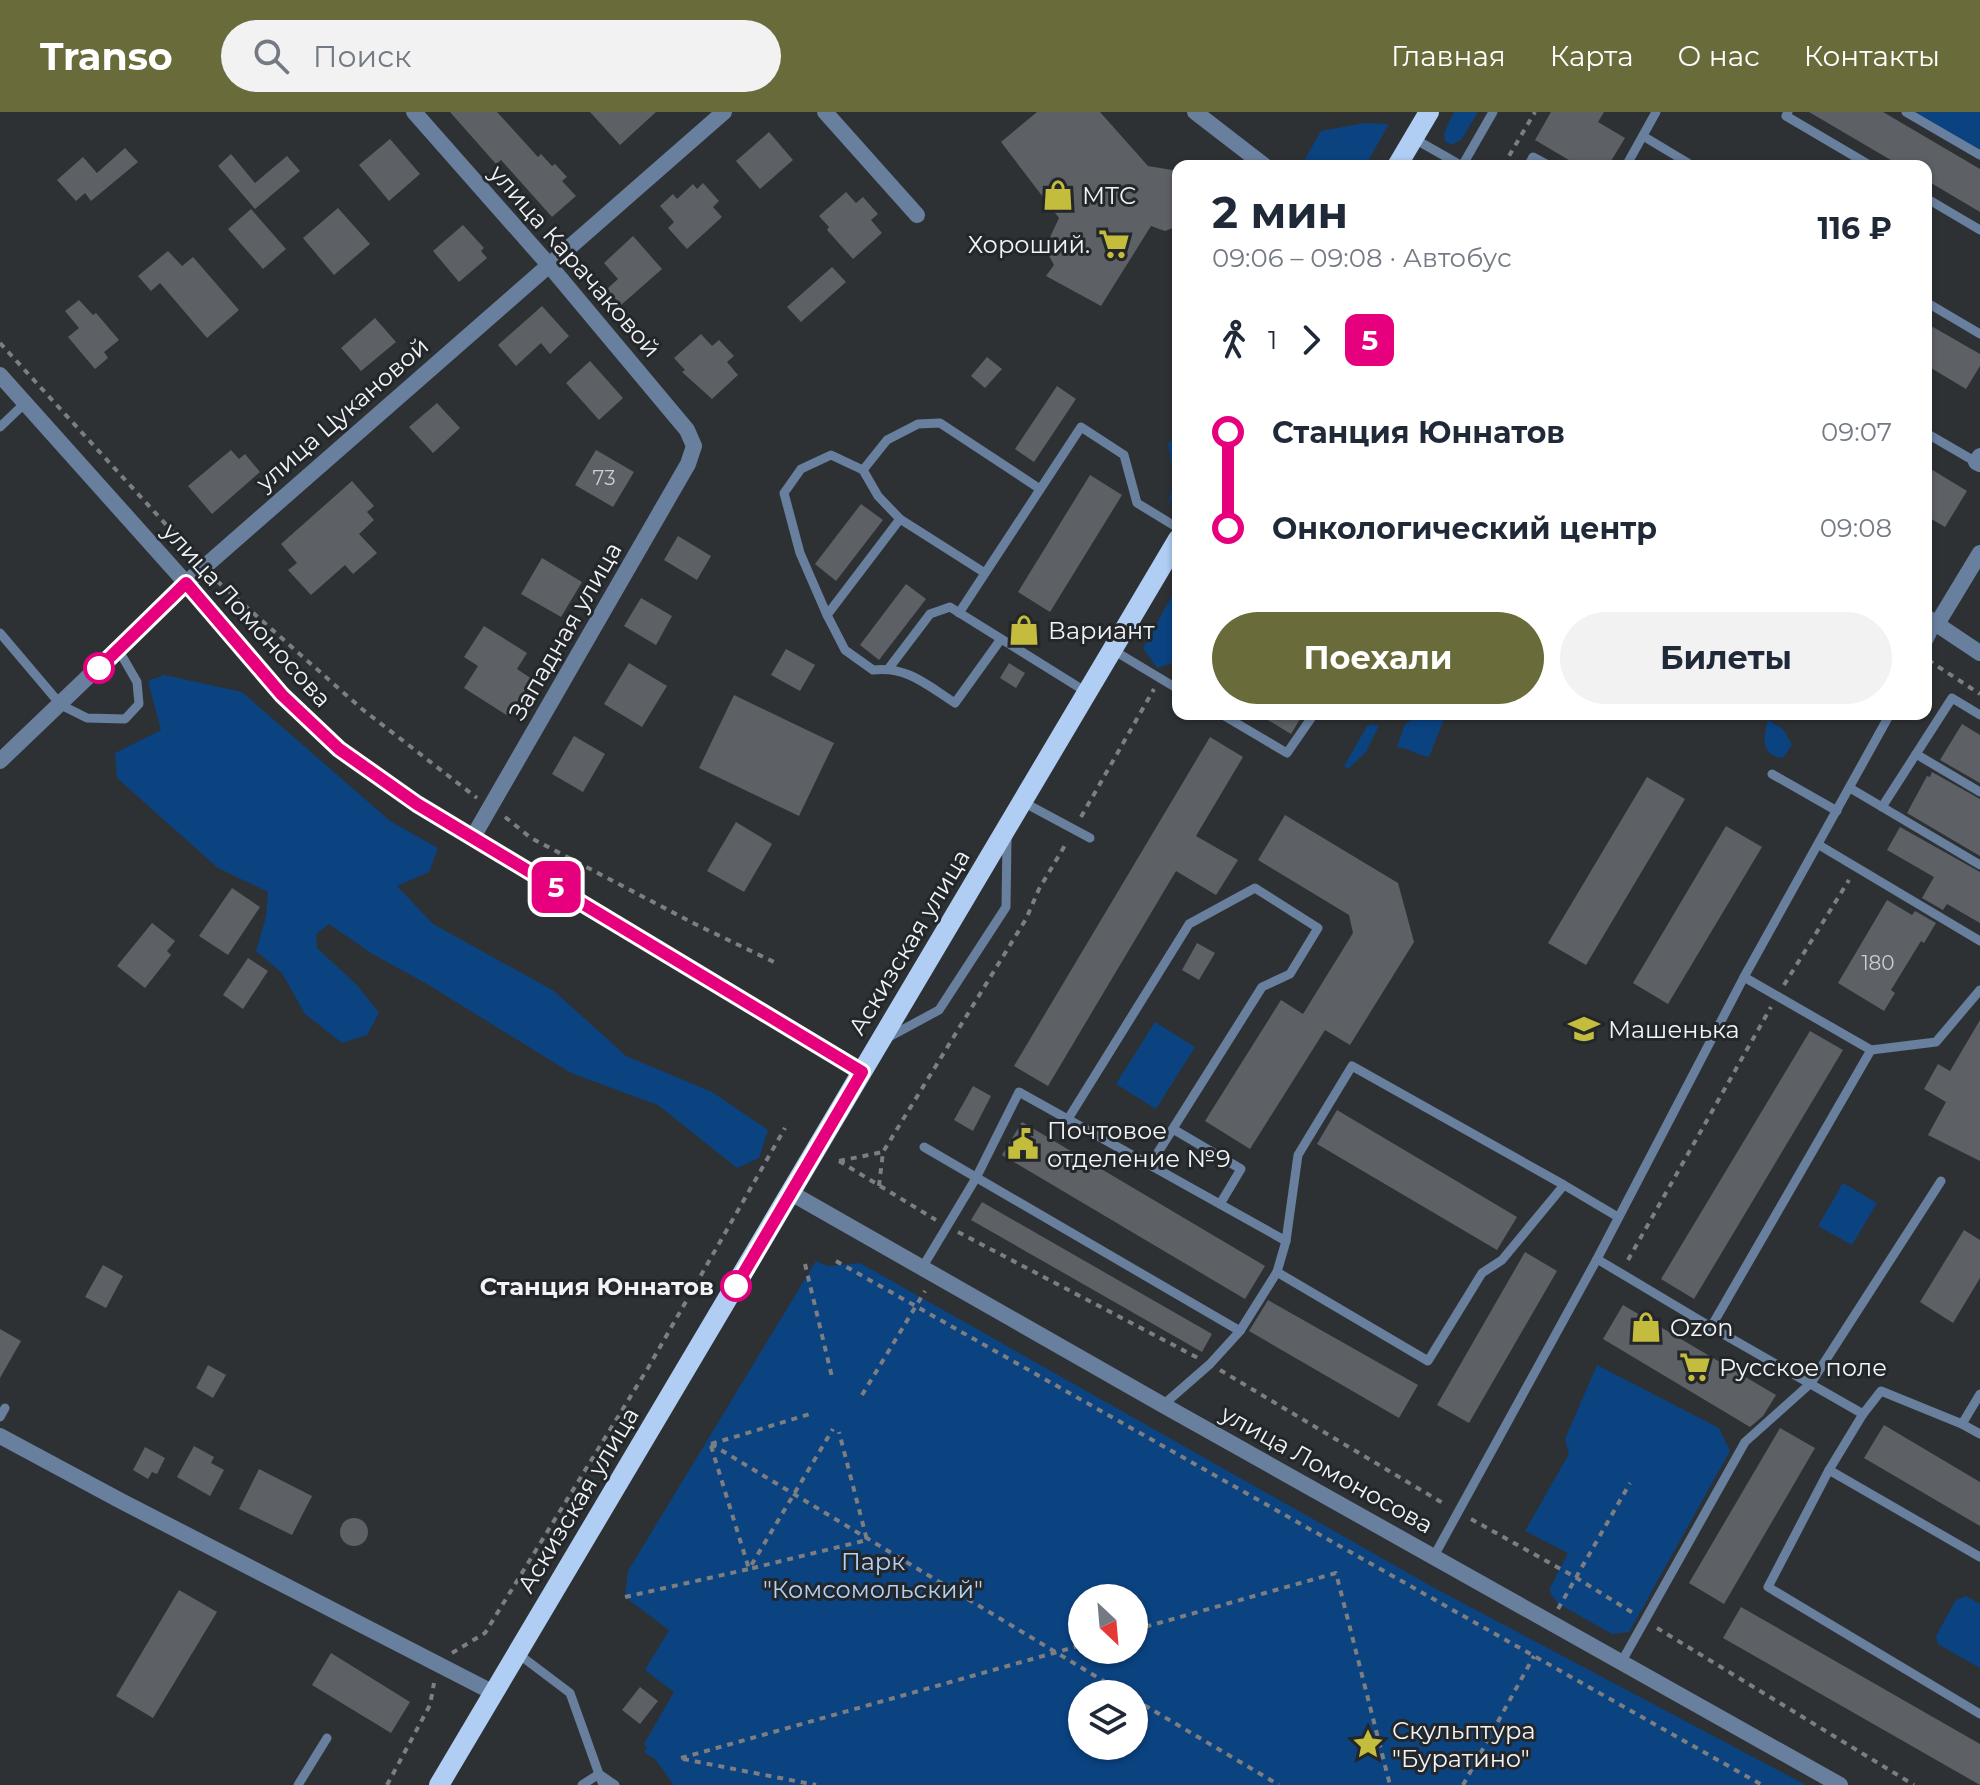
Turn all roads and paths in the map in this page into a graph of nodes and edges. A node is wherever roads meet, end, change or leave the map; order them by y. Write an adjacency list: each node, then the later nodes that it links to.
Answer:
1 (414, 112): 25 (street, улица Карачаковой)
2 (724, 112): 25 (street, улица Цукановой)
3 (825, 112): 23 (street)
4 (1195, 112): 14 (street)
5 (1429, 112): 12 (main road)
6 (1493, 112): 17 (lane)
7 (1535, 112): 18 (path)
8 (1656, 112): 11 (lane)
9 (1788, 112): 21 (lane)
10 (1906, 112): 13 (lane)
11 (1643, 136): 19 (lane); 20 (lane)
12 (1413, 138): 15 (main road); 16 (lane)
13 (1980, 155)
14 (1257, 160)
15 (1400, 160)
16 (1452, 160)
17 (1465, 160)
18 (1507, 160)
19 (1629, 160)
20 (1683, 160)
21 (1861, 160)
22 (1932, 202): 24 (lane)
23 (917, 215)
24 (1980, 230)
25 (549, 265): 33 (street, улица Карачаковой); 44 (street, улица Цукановой)
26 (1932, 306): 27 (lane)
27 (1980, 334)
28 (0, 343): 41 (path)
29 (0, 375): 30 (street, улица Ломоносова)
30 (25, 403): 31 (lane); 44 (street, улица Ломоносова)
31 (0, 427)
32 (1932, 436): 34 (lane)
33 (694, 446): 76 (street, Западная улица)
34 (1979, 461)
35 (863, 470): 36 (lane); 37 (lane); 46 (lane)
36 (1040, 489): 38 (lane); 42 (lane)
37 (900, 519): 42 (lane); 46 (lane)
38 (1172, 524)
39 (1172, 549): 51 (main road, Аскизская улица)
40 (1980, 553): 47 (street)
41 (196, 557)
42 (985, 573): 45 (lane)
43 (214, 577): 69 (path)
44 (186, 583): 50 (street, улица Цукановой); 76 (street, улица Ломоносова)
45 (959, 613): 49 (lane); 54 (lane)
46 (827, 615): 54 (lane)
47 (1932, 621): 52 (street)
48 (0, 633): 59 (lane)
49 (1001, 639): 54 (lane); 57 (lane)
50 (118, 649): 59 (street, улица Цукановой); 59 (lane)
51 (1113, 650): 55 (lane); 57 (main road, Аскизская улица)
52 (1980, 653)
53 (1932, 662): 58 (path)
54 (889, 668)
55 (1160, 678): 56 (lane); 75 (path)
56 (1172, 685)
57 (1088, 693): 70 (main road, Аскизская улица)
58 (1980, 694)
59 (61, 705): 65 (street, улица Цукановой)
60 (1980, 715): 64 (lane)
61 (1231, 720): 62 (lane)
62 (1310, 720)
63 (1887, 720): 67 (lane)
64 (1916, 754): 68 (lane); 71 (lane)
65 (0, 761)
66 (1772, 774): 72 (lane)
67 (1850, 788): 71 (lane); 72 (lane)
68 (1980, 792)
69 (479, 799)
70 (1023, 802): 74 (main road, Аскизская улица); 75 (lane)
71 (1882, 807): 79 (lane)
72 (1837, 811): 78 (lane)
73 (505, 817): 82 (path)
74 (1007, 829): 86 (main road, Аскизская улица); 86 (lane)
75 (1074, 830): 77 (lane); 93 (path)
76 (473, 837): 88 (street, улица Ломоносова)
77 (1090, 838)
78 (1819, 845): 80 (lane); 83 (lane)
79 (1980, 865)
80 (1856, 868): 81 (lane); 85 (path)
81 (1980, 941)
82 (776, 963)
83 (1744, 977): 85 (lane); 102 (lane)
84 (1980, 990): 87 (lane)
85 (1778, 996): 87 (lane); 109 (path)
86 (879, 1043): 88 (main road, Аскизская улица)
87 (1871, 1050): 111 (lane)
88 (862, 1072): 100 (main road, Аскизская улица)
89 (1068, 1119): 91 (lane); 95 (lane); 96 (lane)
90 (785, 1128): 141 (path)
91 (1173, 1129): 95 (lane); 101 (lane)
92 (924, 1147): 96 (lane)
93 (883, 1152): 94 (path); 99 (path)
94 (839, 1161)
95 (1150, 1165): 101 (lane)
96 (976, 1178): 107 (lane); 112 (lane)
97 (1941, 1181): 114 (lane)
98 (1564, 1185): 102 (lane); 103 (lane); 108 (lane)
99 (879, 1187)
100 (791, 1193): 107 (street, улица Ломоносова); 140 (main road, Аскизская улица)
101 (1220, 1204): 103 (lane)
102 (1618, 1217): 104 (lane)
103 (1286, 1241): 108 (lane)
104 (1597, 1259): 109 (lane); 130 (lane)
105 (836, 1261): 110 (path)
106 (805, 1264): 113 (path)
107 (928, 1272): 110 (path); 117 (street, улица Ломоносова)
108 (1277, 1272): 112 (lane)
109 (1621, 1272): 111 (lane)
110 (916, 1306): 116 (path); 142 (path)
111 (1711, 1327): 114 (lane)
112 (1240, 1331): 117 (lane)
113 (832, 1377)
114 (1811, 1383): 119 (lane); 136 (lane)
115 (1980, 1394): 120 (lane)
116 (862, 1395)
117 (1163, 1405): 130 (street, улица Ломоносова)
118 (810, 1414): 125 (path)
119 (1863, 1414): 120 (lane); 126 (lane)
120 (1962, 1424): 123 (lane)
121 (833, 1429): 128 (path)
122 (839, 1432): 129 (path)
123 (1980, 1434)
124 (0, 1436): 146 (street)
125 (711, 1444): 128 (path); 132 (path)
126 (1829, 1470): 131 (lane); 148 (lane)
127 (1630, 1483): 133 (path)
128 (793, 1495): 129 (path); 132 (path)
129 (867, 1540): 132 (path); 139 (path)
130 (1434, 1556): 143 (street, улица Ломоносова)
131 (1980, 1557)
132 (749, 1569): 134 (path)
133 (1575, 1577): 135 (path); 136 (path)
134 (625, 1597)
135 (1557, 1612)
136 (1644, 1620): 143 (lane); 163 (path)
137 (1148, 1626): 159 (path)
138 (1068, 1649): 139 (path)
139 (1055, 1652): 144 (path); 157 (path)
140 (516, 1653): 146 (main road, Аскизская улица); 150 (lane)
141 (448, 1655)
142 (1534, 1656): 160 (path); 161 (path)
143 (1622, 1661): 162 (street, улица Ломоносова)
144 (1102, 1680)
145 (434, 1683): 152 (path)
146 (492, 1692): 153 (main road, Аскизская улица)
147 (1148, 1707): 158 (path)
148 (1980, 1714)
149 (327, 1738): 151 (lane)
150 (599, 1774): 154 (lane); 155 (lane); 156 (lane)
151 (298, 1785)
152 (387, 1785)
153 (439, 1785)
154 (582, 1785)
155 (603, 1785)
156 (615, 1785)
157 (816, 1785)
158 (1279, 1785)
159 (1390, 1785)
160 (1463, 1785)
161 (1762, 1785)
162 (1840, 1785)
163 (1914, 1785)

